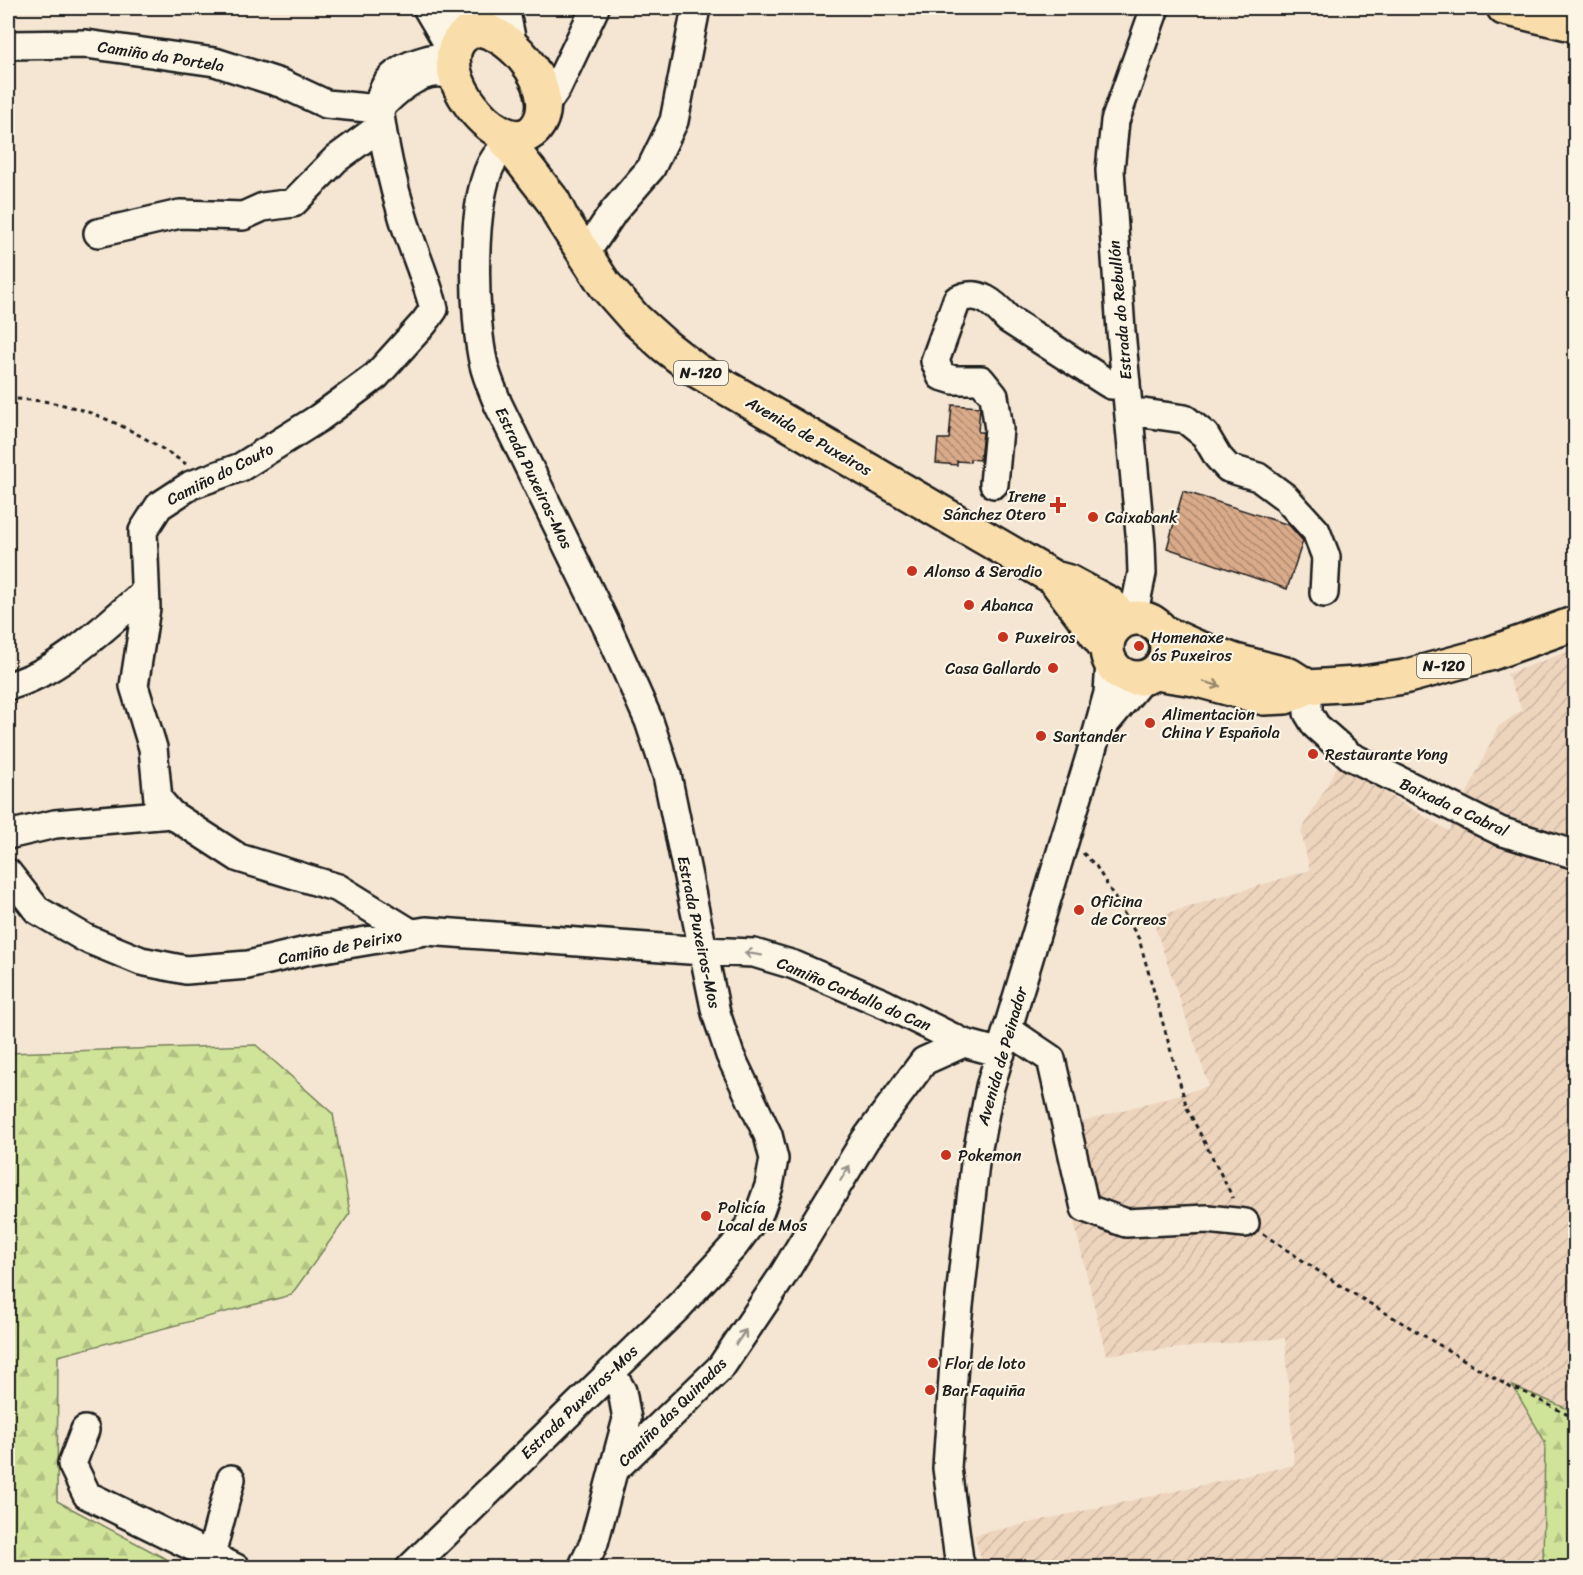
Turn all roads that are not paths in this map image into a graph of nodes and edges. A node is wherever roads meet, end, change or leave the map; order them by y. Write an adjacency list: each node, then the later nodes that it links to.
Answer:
1 (427, 8): 11 (street); 12 (street)
2 (595, 8): 10 (street)
3 (696, 8): 18 (street)
4 (1155, 8): 19 (street, Estrada do Rebullón)
5 (1504, 8): 7 (highway)
6 (483, 16): 9 (highway); 11 (highway)
7 (1575, 25)
8 (8, 45): 13 (street, Camiño da Portela)
9 (522, 58): 10 (street); 14 (highway)
10 (570, 58): 14 (street)
11 (455, 66): 12 (street); 13 (street); 14 (highway)
12 (394, 75): 13 (street)
13 (380, 117): 17 (street); 23 (street, Camiño do Couto)
14 (518, 133): 15 (street, Estrada Puxeiros-Mos); 15 (street); 16 (highway, N-120); 16 (highway)
15 (485, 178): 38 (street, Estrada Puxeiros-Mos)
16 (553, 201): 18 (highway, Avenida de Puxeiros / N-120)
17 (98, 233)
18 (585, 254): 22 (highway, Avenida de Puxeiros / N-120)
19 (1126, 382): 20 (street, Estrada do Rebullón); 21 (street)
20 (1130, 416): 24 (street); 25 (street, Estrada do Rebullón)
21 (994, 484)
22 (1053, 578): 25 (highway, Avenida de Puxeiros / N-120); 28 (highway, Avenida de Puxeiros / N-120)
23 (145, 592): 30 (street); 33 (street, Camiño do Couto)
24 (1324, 594)
25 (1129, 619): 27 (highway, N-120); 28 (highway)
26 (1575, 623): 31 (highway, N-120)
27 (1163, 632): 29 (highway); 31 (highway, N-120)
28 (1108, 655): 29 (highway, N-120); 32 (street, Avenida de Peinador)
29 (1149, 675): 31 (highway, N-120, one-way to 31); 32 (street, Avenida de Peinador)
30 (8, 686)
31 (1308, 687): 35 (street, Baixada a Cabral)
32 (1098, 732): 39 (street, Avenida de Peinador)
33 (171, 814): 34 (street); 37 (street, Camiño do Couto)
34 (8, 835)
35 (1575, 855)
36 (8, 873): 37 (street, Camiño de Peirixo)
37 (411, 933): 38 (street, Camiño de Peirixo)
38 (703, 951): 40 (street, Camiño Carballo do Can, one-way to 38); 42 (street, Estrada Puxeiros-Mos)
39 (1005, 1042): 40 (street, Camiño Carballo do Can); 41 (street, Camiño Carballo do Can); 50 (street, Avenida de Peinador)
40 (964, 1043): 44 (street, Camiño das Quinadas, one-way to 40)
41 (1245, 1223)
42 (611, 1372): 44 (street); 48 (street, Estrada Puxeiros-Mos)
43 (85, 1430): 46 (street)
44 (614, 1470): 49 (street)
45 (231, 1479): 46 (street)
46 (212, 1555): 47 (street)
47 (236, 1568)
48 (410, 1568)
49 (582, 1568)
50 (962, 1568)

